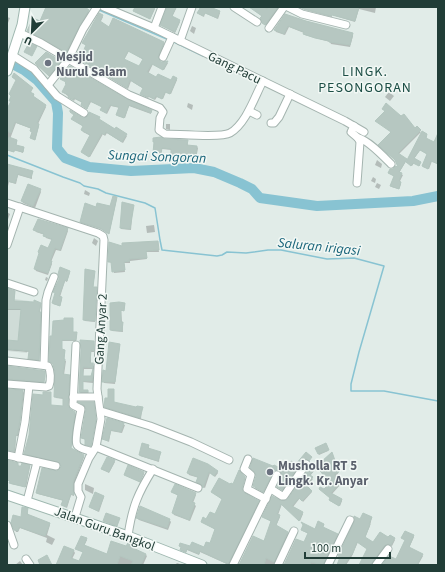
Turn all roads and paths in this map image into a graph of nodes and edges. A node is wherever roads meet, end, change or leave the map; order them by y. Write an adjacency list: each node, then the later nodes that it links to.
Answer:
1 (25, 7): 16 (street)
2 (32, 7): 16 (street)
3 (104, 7): 11 (street, Gang Pacu)
4 (123, 7): 11 (street)
5 (162, 7): 14 (street)
6 (192, 7): 18 (street)
7 (234, 7): 12 (street)
8 (284, 7): 15 (street)
9 (288, 7): 13 (street)
10 (96, 9): 21 (street)
11 (120, 14): 14 (street, Gang Pacu)
12 (257, 22)
13 (346, 25)
14 (154, 28): 17 (street, Gang Pacu)
15 (269, 28)
16 (21, 29): 19 (street); 21 (street)
17 (171, 40): 18 (street, Gang Pacu); 20 (street)
18 (180, 41): 23 (street, Gang Pacu)
19 (12, 56): 22 (street); 24 (street)
20 (163, 57)
21 (68, 60): 24 (street); 26 (street)
22 (7, 70)
23 (262, 83): 25 (street, Gang Pacu); 26 (street)
24 (48, 85): 27 (street)
25 (289, 97): 29 (street); 30 (street, Gang Pacu)
26 (249, 111): 28 (street)
27 (84, 113)
28 (257, 115)
29 (271, 123)
30 (353, 128): 31 (street, Gang Pacu); 32 (street)
31 (364, 132)
32 (358, 138): 33 (street); 34 (street)
33 (391, 164)
34 (357, 183)
35 (7, 203): 36 (street, Gang Anyar 2)
36 (20, 207): 37 (street); 47 (street, Gang Anyar 2)
37 (7, 245)
38 (54, 277): 43 (street)
39 (7, 283): 40 (street)
40 (34, 292)
41 (76, 345): 46 (street)
42 (7, 361): 43 (street)
43 (46, 365): 45 (street)
44 (7, 384): 45 (street)
45 (29, 386): 51 (street)
46 (73, 397): 47 (street); 49 (street)
47 (98, 397): 48 (street, Gang Anyar 2)
48 (101, 411): 49 (street, Gang Anyar 2); 53 (street)
49 (94, 449): 57 (street); 64 (street, Gang Anyar 2)
50 (7, 456): 51 (street)
51 (18, 458): 54 (street)
52 (248, 459): 62 (street)
53 (229, 460)
54 (37, 462): 56 (street); 63 (street)
55 (306, 464): 60 (street)
56 (56, 466)
57 (153, 469): 59 (street); 68 (street)
58 (277, 475): 60 (street)
59 (198, 488)
60 (271, 489): 62 (street)
61 (7, 495): 63 (street, Jalan Guru Bangkol)
62 (266, 499): 72 (street)
63 (27, 501): 64 (street, Jalan Guru Bangkol)
64 (75, 517): 68 (street, Jalan Guru Bangkol)
65 (350, 520): 74 (street)
66 (7, 525): 69 (street)
67 (294, 531): 73 (street)
68 (128, 536): 71 (street, Jalan Guru Bangkol)
69 (14, 544)
70 (388, 549): 75 (street)
71 (202, 565)
72 (233, 565)
73 (278, 565)
74 (328, 565)
75 (376, 565)

